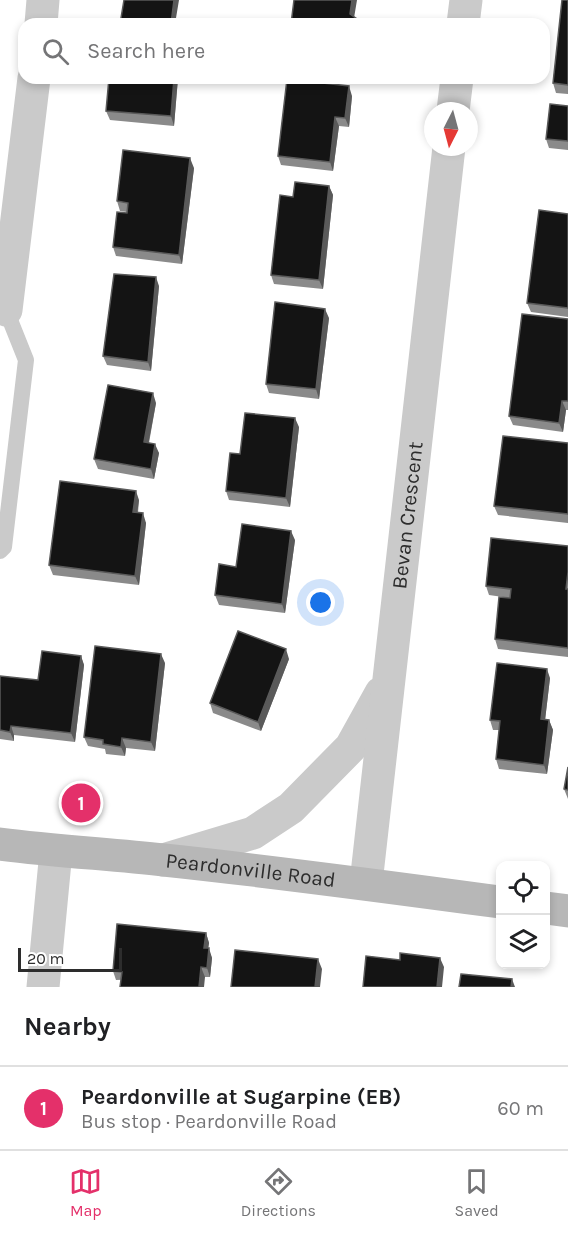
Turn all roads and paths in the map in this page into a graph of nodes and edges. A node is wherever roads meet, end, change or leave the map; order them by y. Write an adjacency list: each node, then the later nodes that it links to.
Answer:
1 (44, 0): 3 (street)
2 (466, 0): 4 (street)
3 (41, 18)
4 (464, 18)
5 (33, 84): 9 (street)
6 (456, 84): 7 (street)
7 (454, 102)
8 (448, 156): 11 (street, Bevan Crescent)
9 (6, 310): 10 (lane)
10 (0, 551)
11 (388, 681): 14 (street); 15 (street, Bevan Crescent)
12 (0, 844): 13 (main road, Peardonville Road)
13 (56, 851): 14 (main road, Peardonville Road); 19 (street)
14 (163, 860): 15 (main road, Peardonville Road)
15 (366, 884): 16 (main road, Peardonville Road)
16 (496, 901)
17 (550, 909): 18 (main road)
18 (568, 911)
19 (43, 987)

